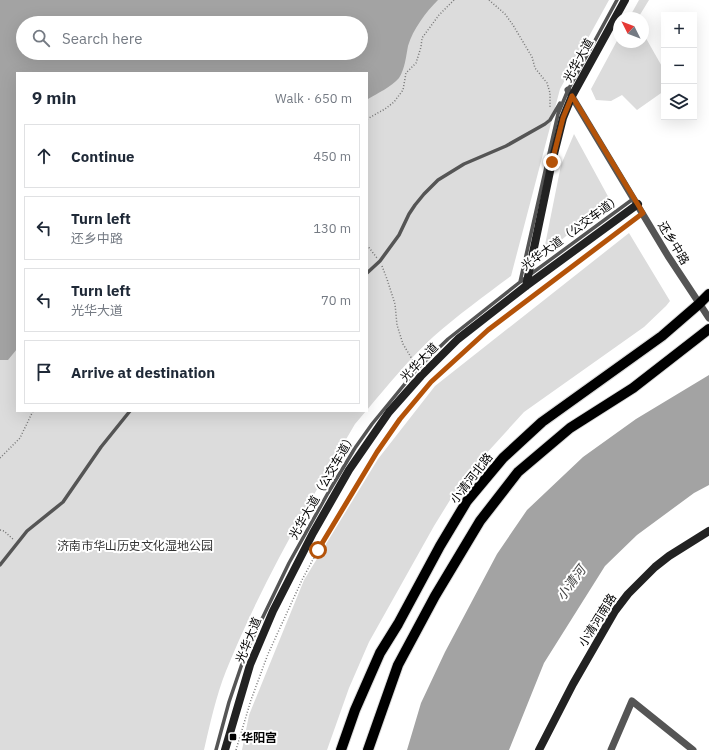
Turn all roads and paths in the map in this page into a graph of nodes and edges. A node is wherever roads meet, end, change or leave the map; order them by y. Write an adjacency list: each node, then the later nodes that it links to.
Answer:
1 (454, 0): 6 (path)
2 (489, 0): 7 (path)
3 (617, 0): 5 (lane, 光华大道（公交车道）)
4 (625, 0): 5 (main road, 光华大道)
5 (570, 93): 7 (lane); 8 (street, 还乡中路); 13 (main road, 光华大道); 14 (lane, 光华大道（公交车道）)
6 (368, 118)
7 (550, 120): 11 (lane)
8 (636, 201): 9 (street, 还乡中路); 13 (lane, 光华大道（公交车道）); 14 (main road)
9 (643, 213): 16 (street, 还乡中路); 29 (path)
10 (368, 246): 11 (path)
11 (380, 262): 12 (lane); 19 (path)
12 (368, 272)
13 (528, 276): 14 (main road, 光华大道)
14 (523, 284): 19 (lane, 光华大道（公交车道）); 28 (main road, 光华大道)
15 (709, 294): 16 (main road, 小清河北路)
16 (699, 304): 17 (street, 还乡中路); 30 (main road, 小清河北路)
17 (709, 318)
18 (709, 329): 31 (main road)
19 (417, 369): 27 (lane, 光华大道（公交车道）)
20 (33, 412): 22 (path)
21 (129, 412): 25 (lane)
22 (0, 458)
23 (0, 530): 25 (path)
24 (709, 531): 32 (main road, 小清河南路)
25 (17, 543): 26 (lane)
26 (0, 565)
27 (216, 750)
28 (225, 750)
29 (236, 750)
30 (341, 750)
31 (368, 750)
32 (539, 750)
33 (611, 750): 34 (street)
34 (693, 750)

